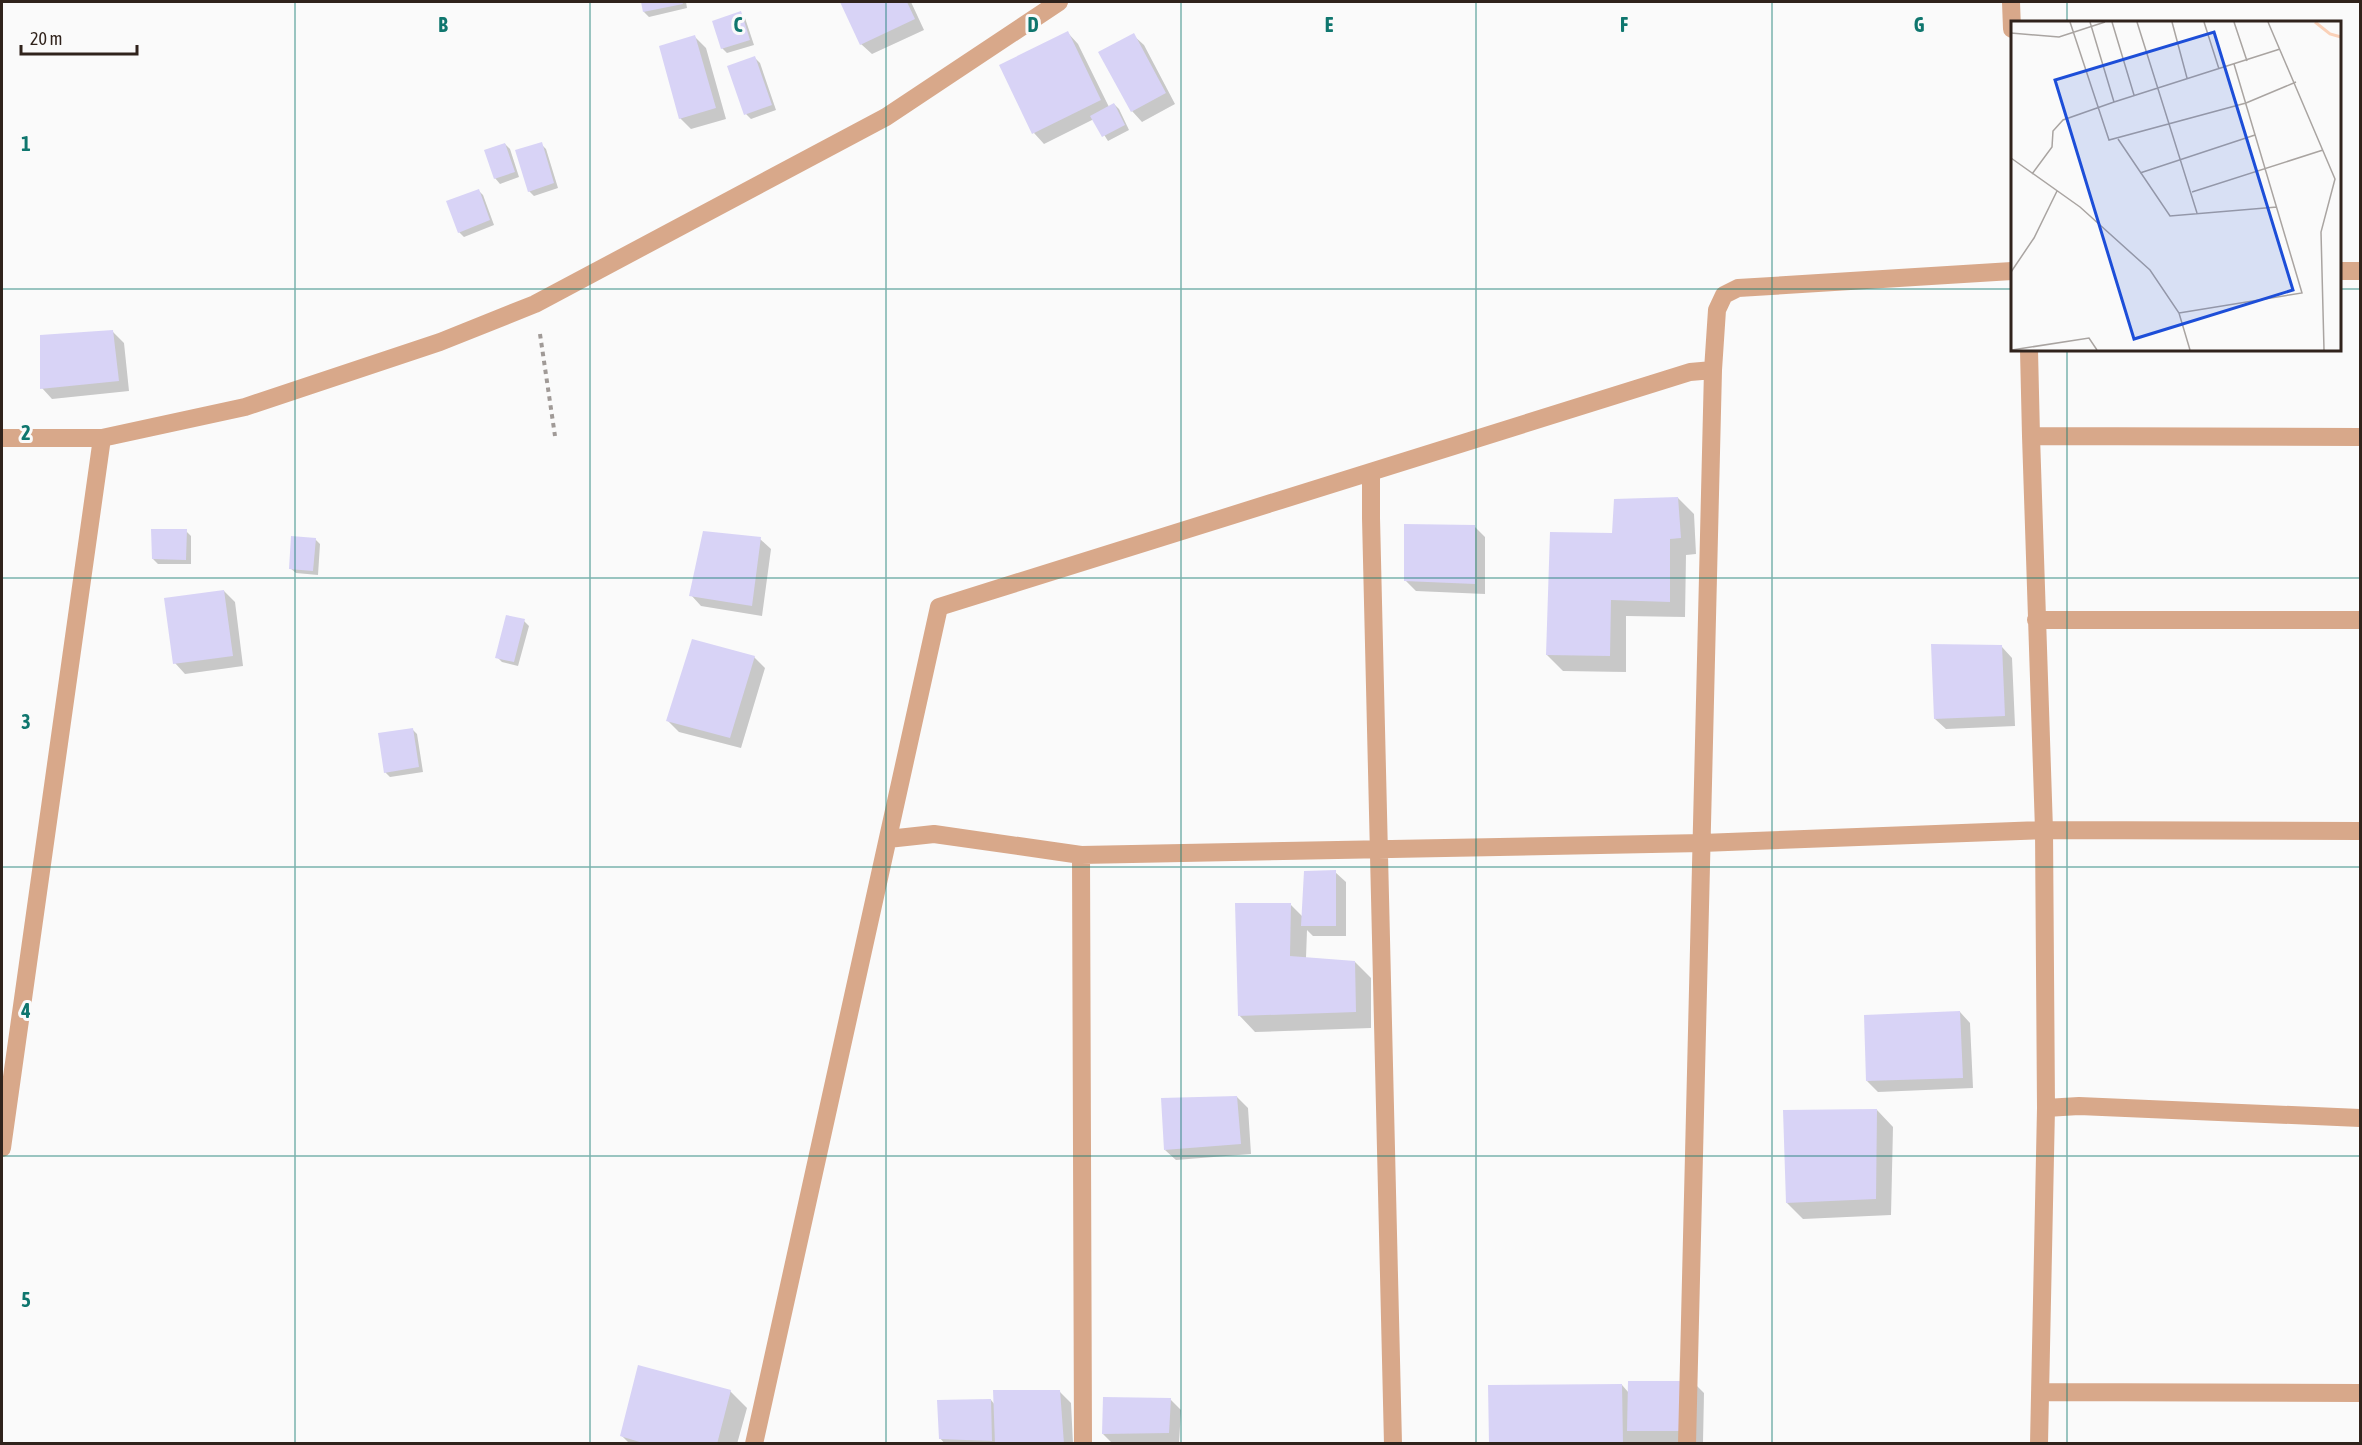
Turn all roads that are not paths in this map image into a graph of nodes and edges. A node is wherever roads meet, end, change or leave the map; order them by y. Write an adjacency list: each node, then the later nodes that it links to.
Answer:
1 (1059, 2): 12 (street)
2 (2011, 2): 3 (street)
3 (2012, 21)
4 (2341, 270): 5 (street)
5 (2361, 270)
6 (2011, 271): 8 (street)
7 (2029, 351): 9 (street)
8 (1713, 370): 13 (street); 19 (street)
9 (2031, 436): 10 (street); 14 (street)
10 (2361, 437)
11 (2, 438): 12 (street)
12 (102, 438): 24 (street)
13 (1371, 472): 18 (street); 20 (street)
14 (2036, 620): 15 (street); 16 (street)
15 (2361, 620)
16 (2044, 830): 17 (street); 19 (street); 22 (street)
17 (2361, 831)
18 (888, 839): 21 (street); 27 (street)
19 (1701, 843): 20 (street); 30 (street)
20 (1378, 848): 21 (street); 29 (street)
21 (1081, 855): 28 (street)
22 (2046, 1108): 23 (street); 25 (street)
23 (2361, 1118)
24 (2, 1148)
25 (2040, 1392): 26 (street); 31 (street)
26 (2361, 1392)
27 (754, 1443)
28 (1083, 1443)
29 (1394, 1443)
30 (1687, 1443)
31 (2039, 1443)

